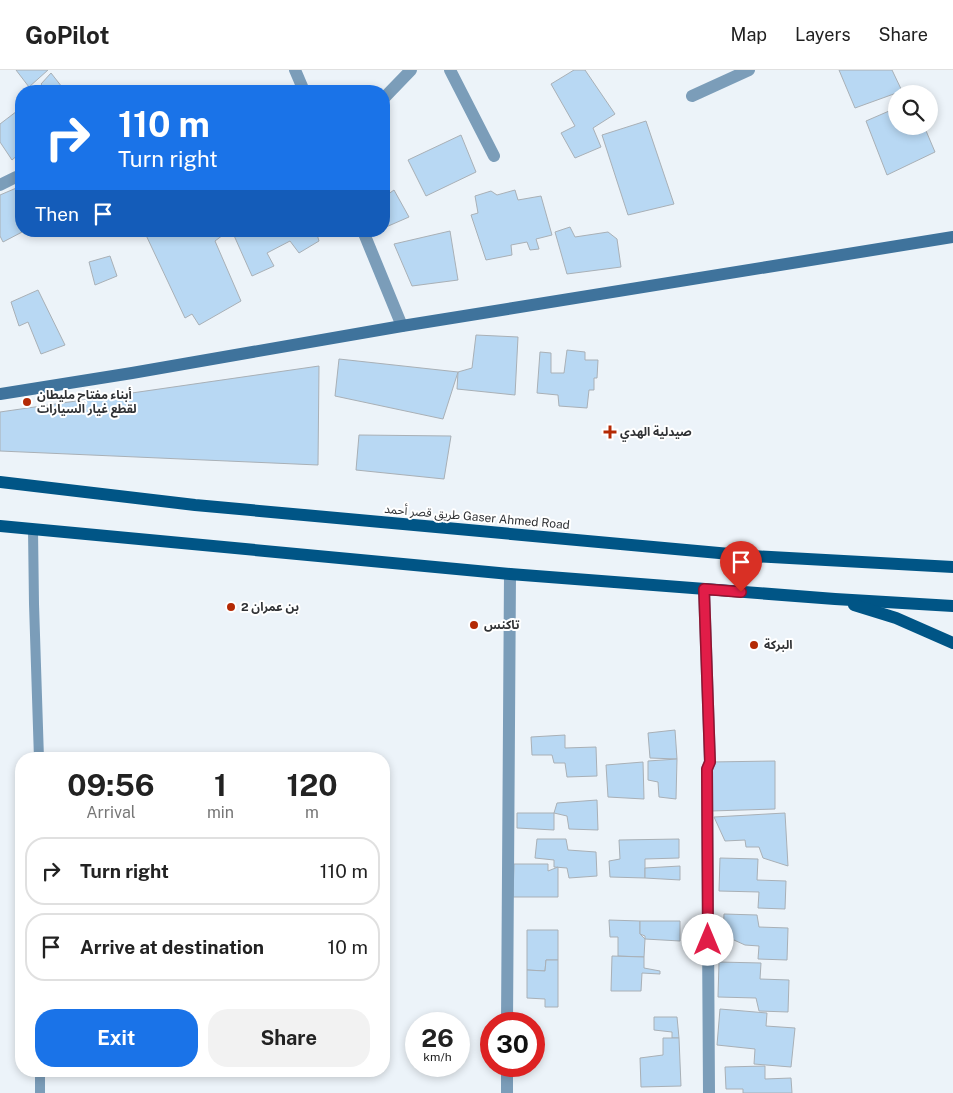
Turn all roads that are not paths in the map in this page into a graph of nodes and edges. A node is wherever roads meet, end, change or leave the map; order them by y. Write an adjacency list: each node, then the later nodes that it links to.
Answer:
1 (295, 70): 5 (street)
2 (411, 70): 6 (street)
3 (450, 70): 8 (street)
4 (749, 70): 7 (street)
5 (301, 85)
6 (390, 92)
7 (692, 96)
8 (494, 156)
9 (15, 178): 10 (street)
10 (0, 185)
11 (365, 237): 13 (street)
12 (953, 237): 13 (street)
13 (402, 326): 14 (street)
14 (0, 394)
15 (0, 482): 18 (main road, طريق قصر أحمد Gaser Ahmed Road)
16 (0, 526): 17 (main road)
17 (33, 530): 19 (main road); 24 (lane)
18 (953, 567)
19 (510, 574): 20 (main road); 25 (street)
20 (704, 589): 21 (main road); 30 (street)
21 (835, 599): 22 (main road); 23 (main road)
22 (953, 606)
23 (953, 643)
24 (39, 752)
25 (507, 1012)
26 (40, 1077): 28 (lane)
27 (507, 1077): 29 (street)
28 (40, 1093)
29 (507, 1093)
30 (709, 1093)

